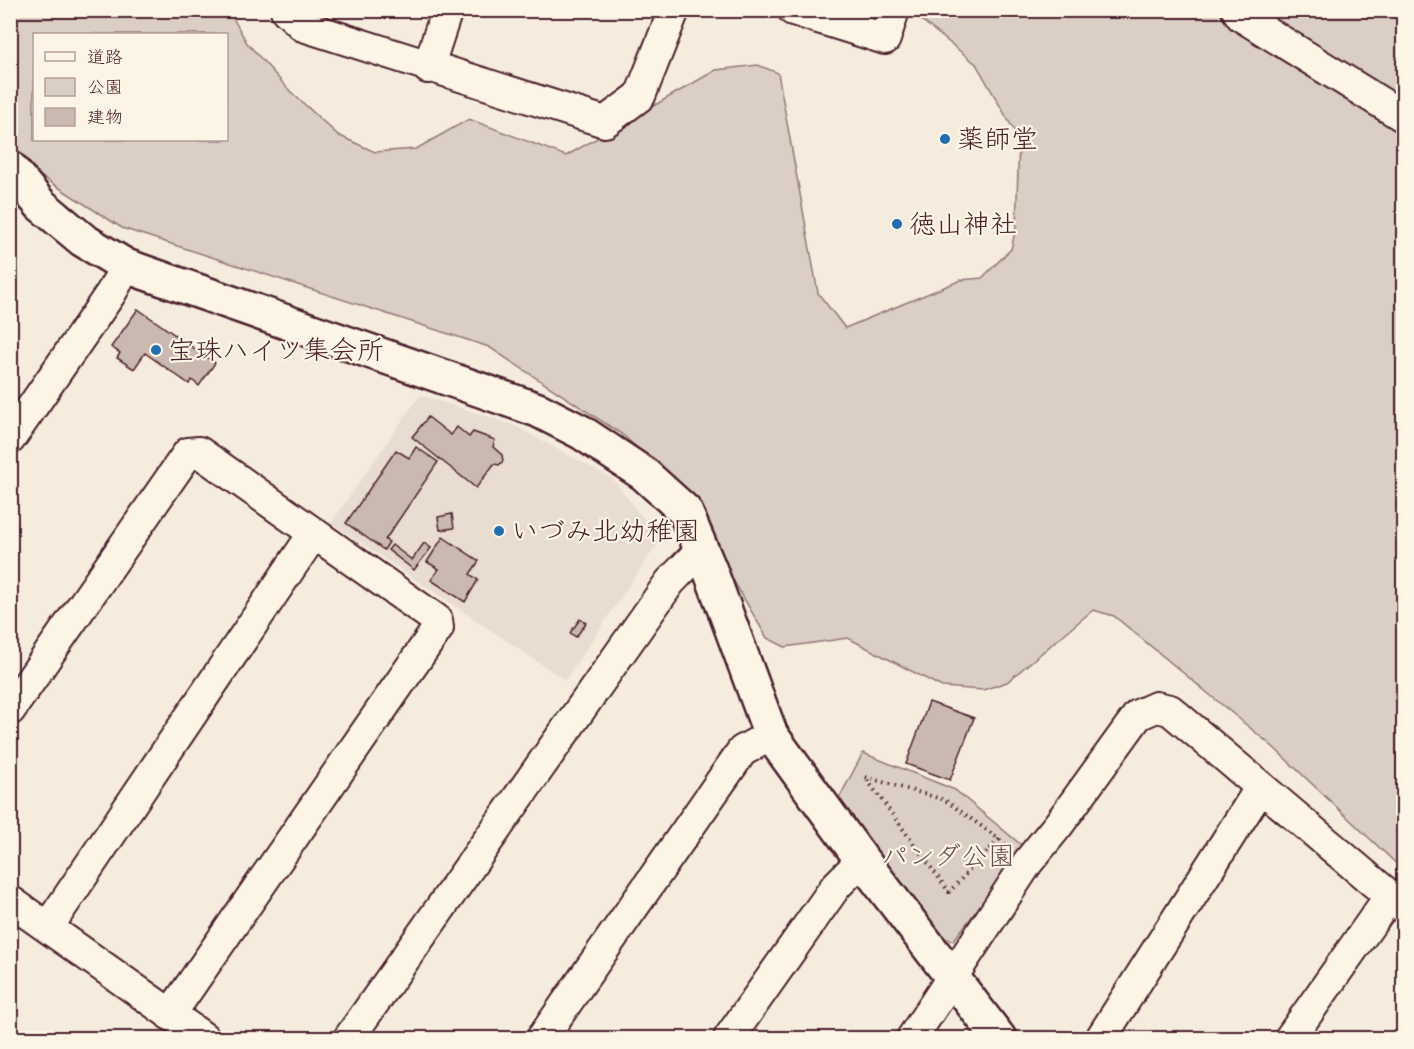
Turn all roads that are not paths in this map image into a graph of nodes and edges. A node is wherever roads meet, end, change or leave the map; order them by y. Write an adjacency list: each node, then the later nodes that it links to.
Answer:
1 (286, 10): 7 (street)
2 (447, 10): 7 (street)
3 (674, 10): 7 (street)
4 (793, 10): 5 (street)
5 (894, 10)
6 (1237, 10): 8 (street)
7 (428, 68)
8 (1404, 117)
9 (10, 168): 10 (street)
10 (126, 266): 11 (street); 13 (street)
11 (10, 439)
12 (314, 533): 14 (street); 20 (street); 22 (street)
13 (702, 549): 15 (street); 24 (street)
14 (10, 710)
15 (771, 735): 17 (street); 25 (street)
16 (1261, 787): 19 (street); 21 (street); 29 (street)
17 (862, 861): 21 (street); 26 (street)
18 (10, 901): 20 (street)
19 (1397, 902): 30 (street)
20 (48, 927): 22 (street)
21 (952, 978): 27 (street); 28 (street)
22 (170, 1015): 23 (street)
23 (204, 1038)
24 (349, 1038)
25 (542, 1038)
26 (729, 1038)
27 (912, 1038)
28 (999, 1038)
29 (1101, 1038)
30 (1290, 1038)

